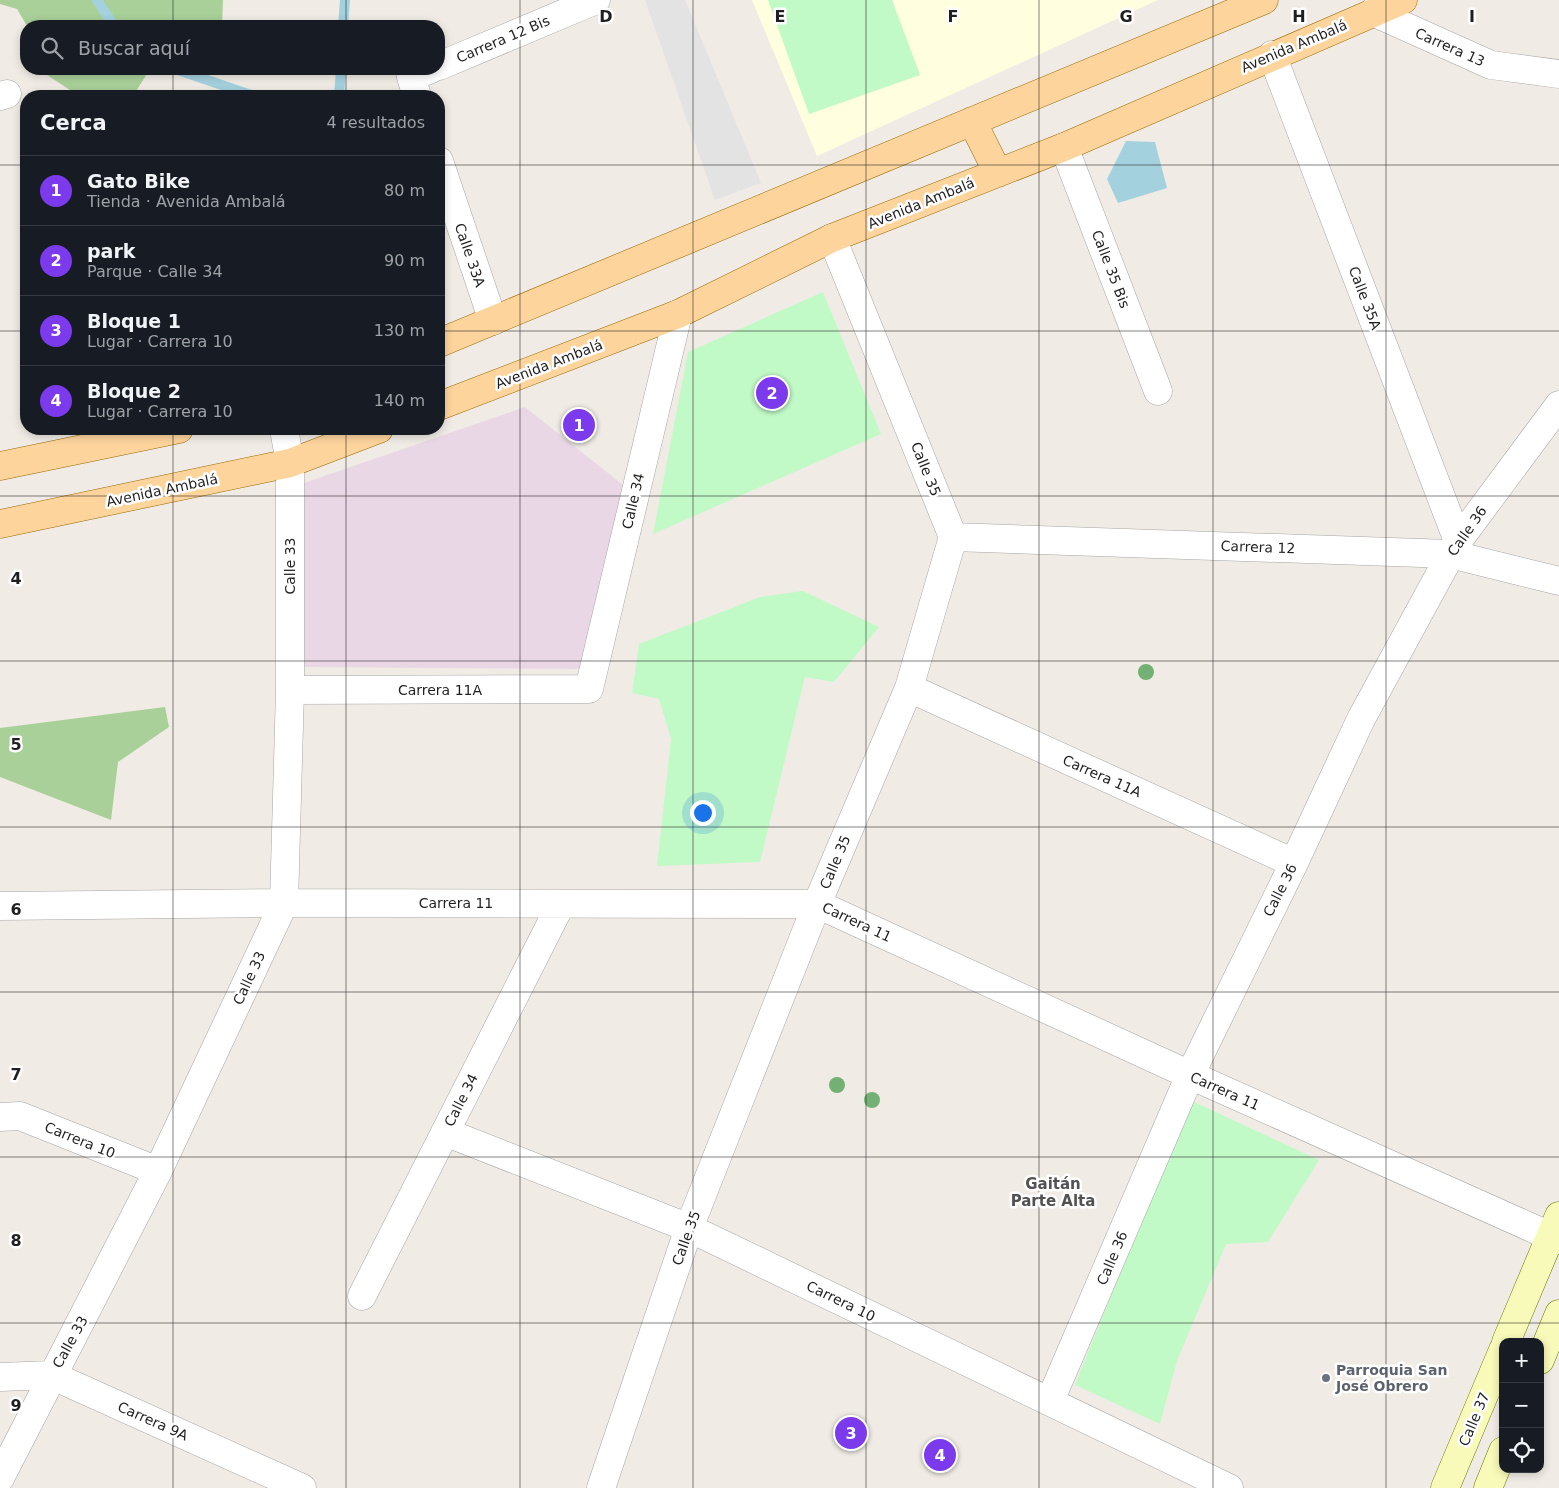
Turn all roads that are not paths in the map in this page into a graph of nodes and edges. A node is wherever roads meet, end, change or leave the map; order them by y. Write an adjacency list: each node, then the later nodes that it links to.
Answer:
1 (596, 0): 6 (street, Carrera 12 Bis)
2 (1264, 0): 8 (main road)
3 (1403, 0): 4 (main road, Avenida Ambalá)
4 (1373, 12): 5 (main road, Avenida Ambalá); 7 (street, Carrera 13)
5 (1272, 55): 9 (main road, Avenida Ambalá); 26 (street, Calle 35A)
6 (445, 63)
7 (1559, 74)
8 (972, 121): 10 (main road); 14 (main road)
9 (1064, 147): 10 (main road, Avenida Ambalá); 16 (street, Calle 35 Bis)
10 (998, 173): 12 (main road, Avenida Ambalá)
11 (445, 179): 14 (street, Calle 33A)
12 (832, 238): 13 (main road, Avenida Ambalá); 25 (street, Calle 35)
13 (678, 314): 17 (main road, Avenida Ambalá); 29 (street, Calle 34)
14 (492, 321): 15 (main road)
15 (445, 341)
16 (1158, 391)
17 (445, 404)
18 (1559, 405): 26 (street, Calle 36)
19 (151, 435): 23 (main road)
20 (285, 435): 22 (street, Calle 33)
21 (363, 435): 22 (main road, Avenida Ambalá)
22 (290, 463): 24 (main road, Avenida Ambalá); 30 (street, Calle 33)
23 (0, 466)
24 (0, 524)
25 (953, 536): 26 (street, Carrera 12); 28 (street, Calle 35)
26 (1454, 548): 27 (street, Carrera 12); 31 (street, Calle 36)
27 (1559, 581)
28 (909, 688): 31 (street, Carrera 11A); 34 (street, Calle 35)
29 (589, 689): 30 (street, Carrera 11A)
30 (290, 690): 32 (street, Calle 33)
31 (1294, 864): 36 (street, Calle 36)
32 (284, 903): 33 (street, Carrera 11); 35 (street, Carrera 11); 39 (street, Calle 33)
33 (561, 904): 34 (street, Carrera 11); 38 (street, Calle 34)
34 (817, 904): 36 (street, Carrera 11); 40 (street, Calle 35)
35 (0, 906)
36 (1190, 1075): 41 (street, Carrera 11); 49 (street, Calle 36)
37 (0, 1116): 39 (street, Carrera 10)
38 (445, 1132): 40 (street, Carrera 10); 42 (street, Calle 34)
39 (158, 1171): 47 (street, Calle 33)
40 (689, 1228): 49 (street, Carrera 10); 53 (street, Calle 35)
41 (1556, 1230): 44 (main road)
42 (362, 1296)
43 (1559, 1314): 45 (main road)
44 (1508, 1338)
45 (1544, 1350)
46 (1499, 1360): 55 (main road, Calle 37)
47 (51, 1375): 48 (street, Carrera 9A); 51 (street, Calle 33); 52 (street, Carrera 9A)
48 (0, 1377)
49 (1050, 1401): 54 (street, Carrera 10)
50 (1499, 1461): 56 (main road)
51 (0, 1478)
52 (302, 1488)
53 (602, 1488)
54 (1230, 1488)
55 (1445, 1488)
56 (1488, 1488)

